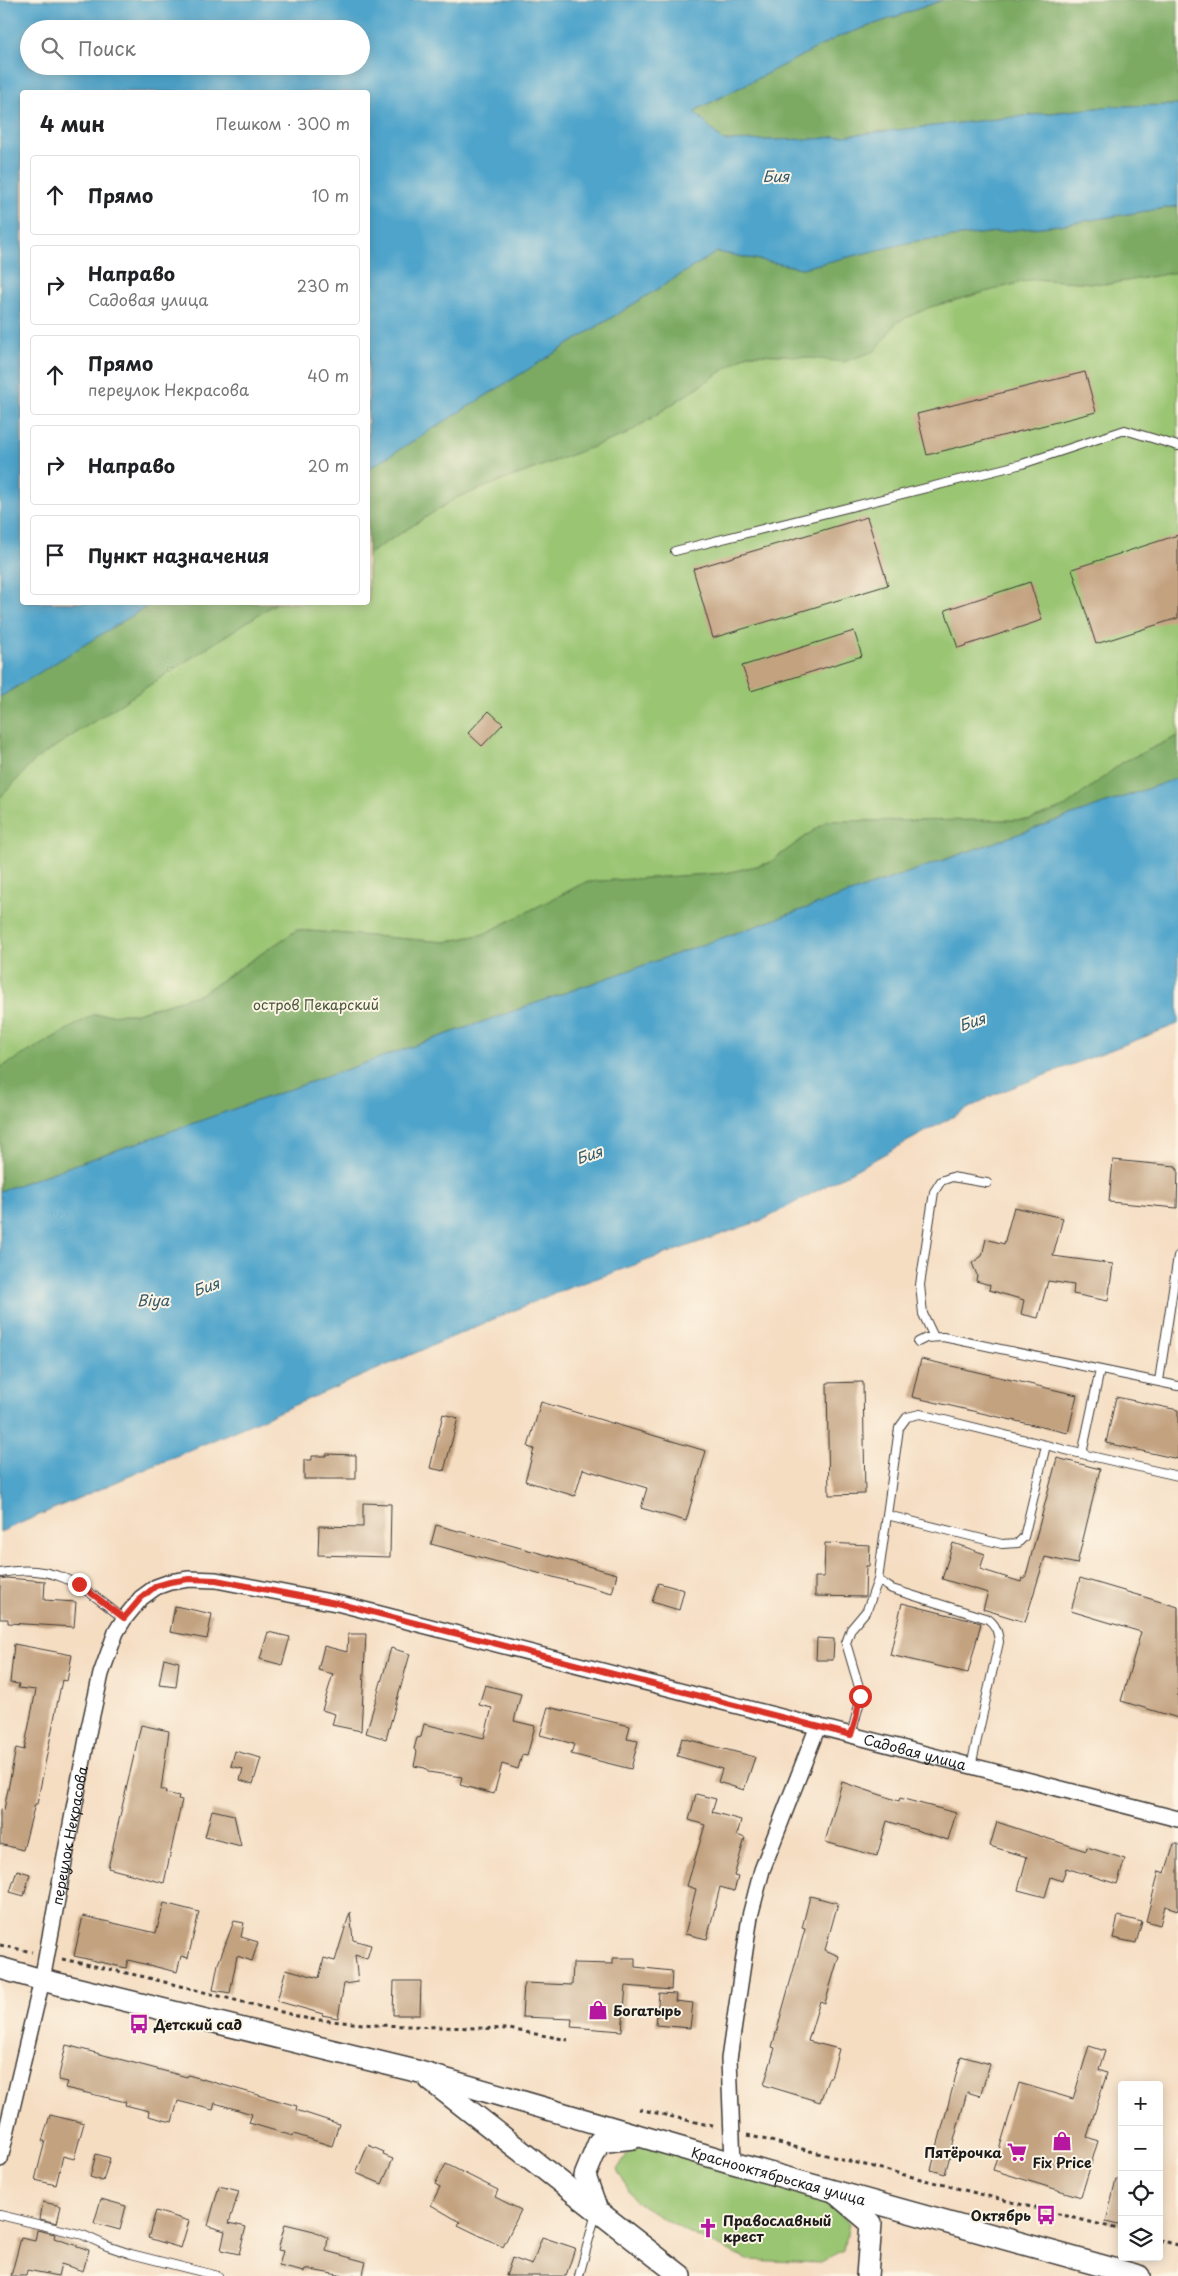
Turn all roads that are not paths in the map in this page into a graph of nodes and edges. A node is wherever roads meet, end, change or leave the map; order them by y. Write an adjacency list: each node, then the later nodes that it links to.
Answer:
1 (1178, 446): 2 (lane)
2 (675, 551)
3 (987, 1183): 5 (lane)
4 (1178, 1256): 8 (lane)
5 (934, 1337): 6 (lane); 7 (lane)
6 (918, 1342)
7 (1100, 1370): 8 (lane); 11 (lane)
8 (1159, 1381): 9 (lane)
9 (1178, 1386)
10 (1046, 1445): 11 (lane); 13 (lane); 13 (lane)
11 (1082, 1454): 12 (lane)
12 (1178, 1476)
13 (887, 1515): 16 (lane)
14 (0, 1573): 17 (lane)
15 (216, 1580): 17 (street, переулок Некрасова); 18 (street, Садовая улица)
16 (878, 1580): 19 (lane); 20 (lane)
17 (124, 1618): 23 (street, переулок Некрасова)
18 (818, 1726): 19 (street, Садовая улица); 27 (street)
19 (851, 1735): 20 (street, Садовая улица)
20 (972, 1766): 21 (street, Садовая улица)
21 (1178, 1819)
22 (0, 1968): 23 (main road, Краснооктябрьская улица)
23 (42, 1980): 24 (main road, Краснооктябрьская улица); 26 (street, переулок Некрасова)
24 (420, 2072): 25 (main road, Краснооктябрьская улица); 29 (main road, Краснооктябрьская улица)
25 (643, 2137): 27 (main road, Краснооктябрьская улица); 29 (main road)
26 (0, 2159)
27 (733, 2163): 28 (main road, Краснооктябрьская улица)
28 (833, 2191): 34 (main road); 35 (main road, Краснооктябрьская улица)
29 (597, 2210): 32 (lane); 33 (main road, Краснооктябрьская улица)
30 (0, 2215): 31 (lane)
31 (218, 2276)
32 (579, 2276)
33 (681, 2276)
34 (868, 2276)
35 (1139, 2276)

